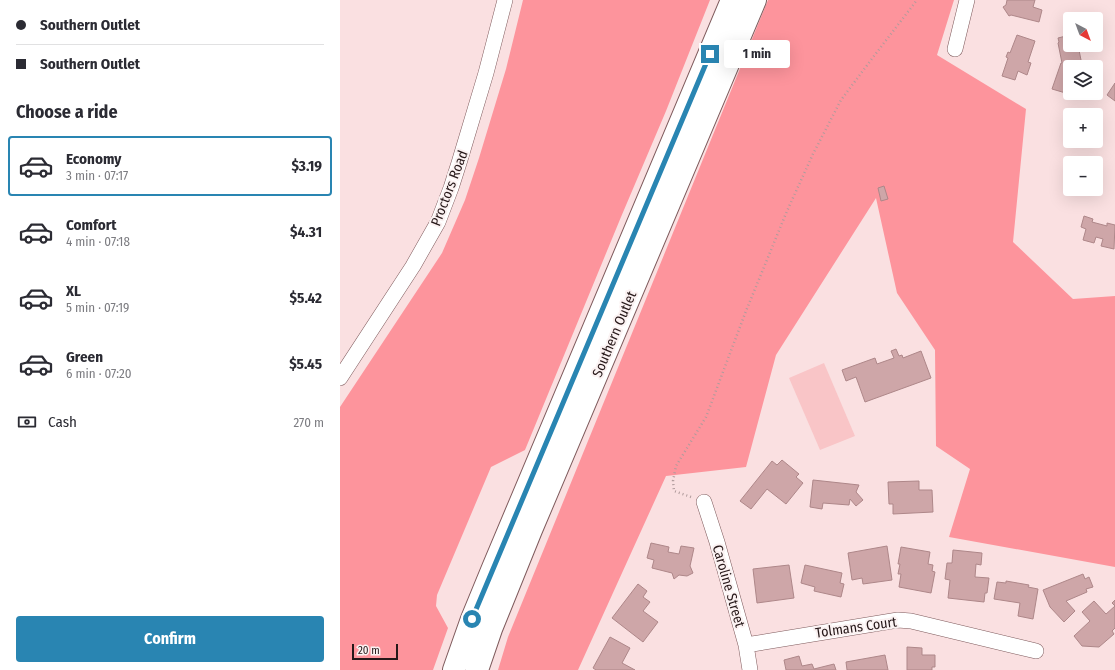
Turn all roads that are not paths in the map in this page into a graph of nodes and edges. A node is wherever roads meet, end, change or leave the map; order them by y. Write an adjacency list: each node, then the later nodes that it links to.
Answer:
1 (505, 0): 6 (street, Proctors Road)
2 (732, 0): 10 (highway, Southern Outlet)
3 (755, 0): 11 (highway, Southern Outlet)
4 (967, 0): 5 (street)
5 (955, 49)
6 (340, 378)
7 (704, 502): 8 (street, Caroline Street)
8 (746, 644): 9 (street, Tolmans Court); 12 (street, Caroline Street)
9 (1036, 651)
10 (454, 670)
11 (477, 670)
12 (750, 670)

